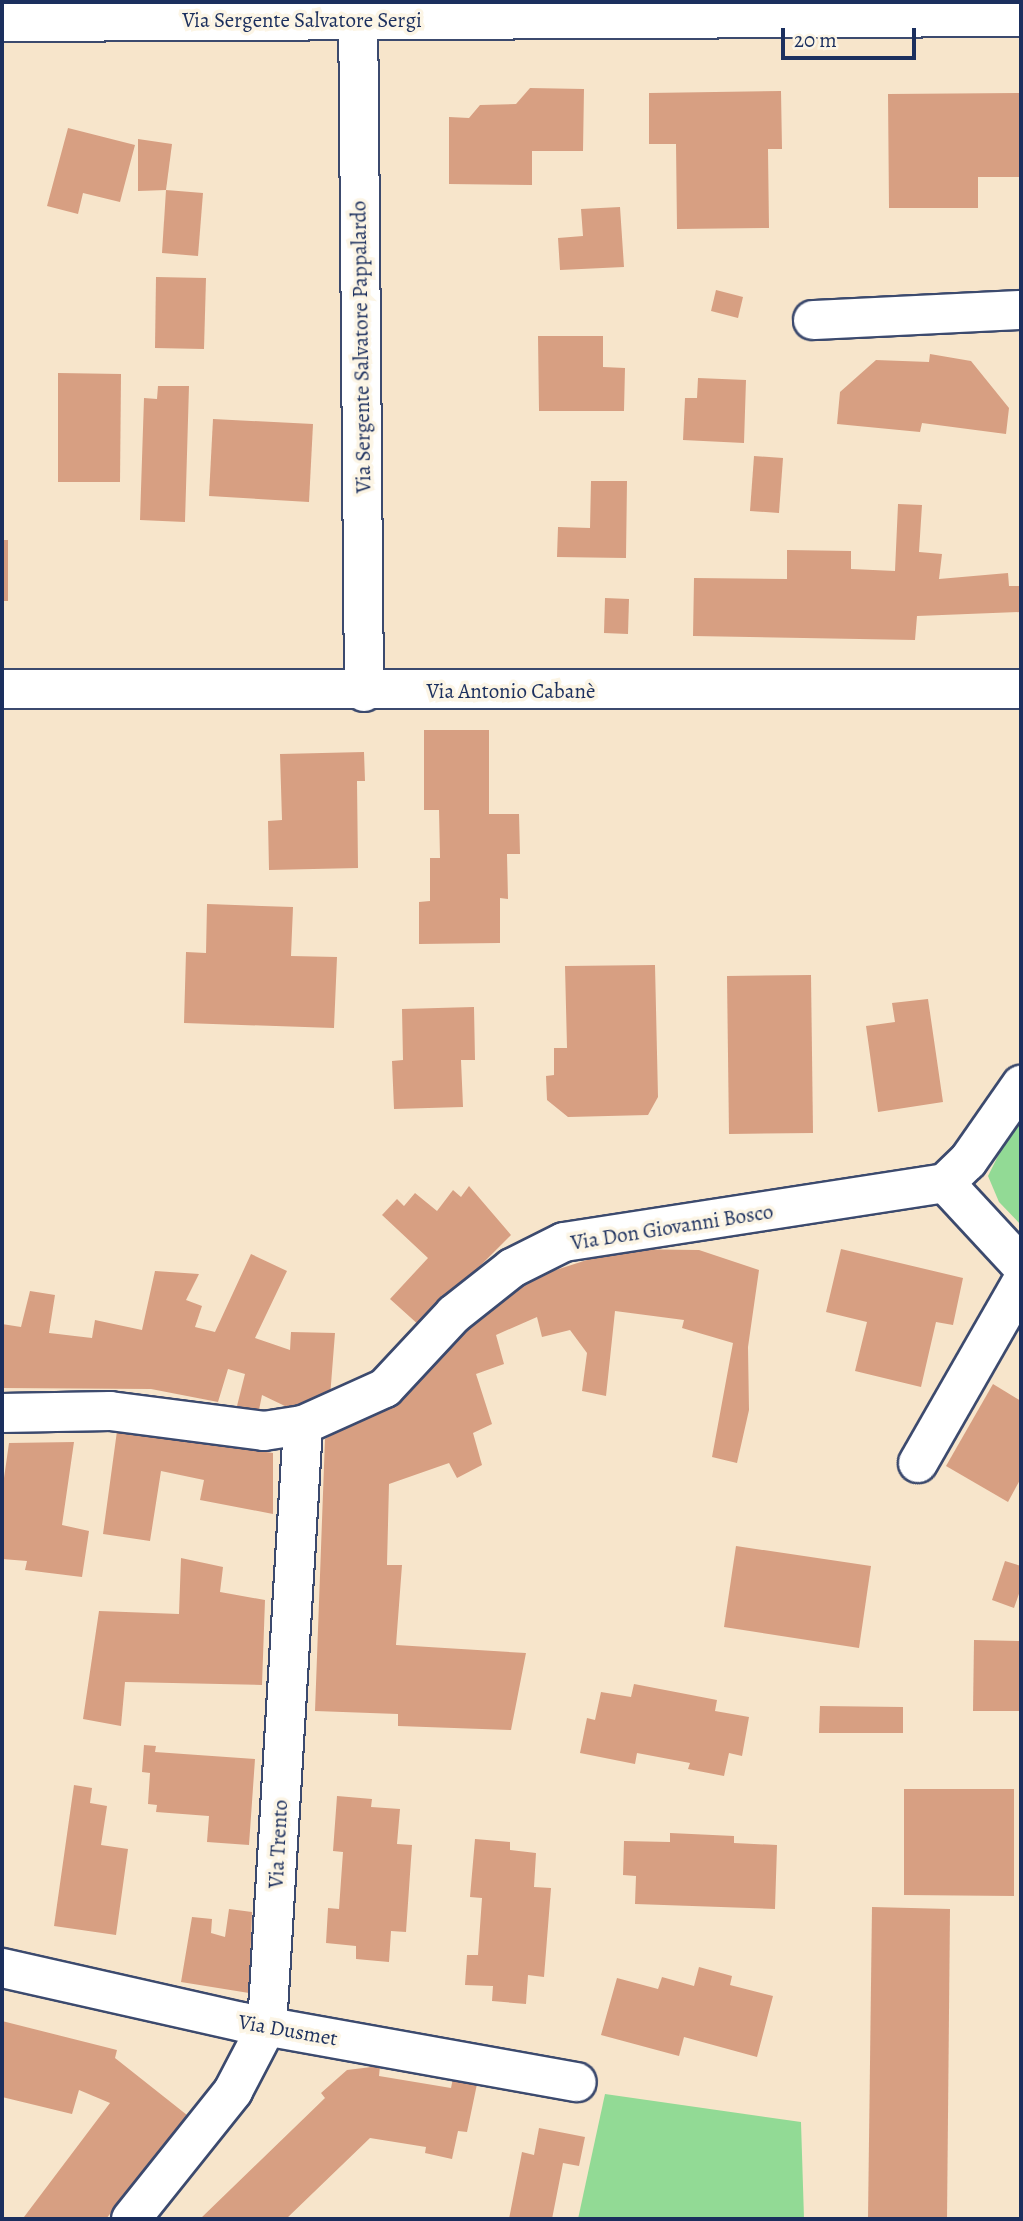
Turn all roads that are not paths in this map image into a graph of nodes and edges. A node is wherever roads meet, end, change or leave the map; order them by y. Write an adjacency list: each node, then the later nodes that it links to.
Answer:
1 (358, 13): 2 (street, Via Sergente Salvatore Sergi); 3 (street, Via Sergente Salvatore Sergi); 8 (street, Via Sergente Salvatore Pappalardo)
2 (1021, 17)
3 (2, 22)
4 (1021, 310): 5 (street)
5 (813, 320)
6 (1021, 689): 8 (street, Via Antonio Cabanè)
7 (2, 690): 8 (street, Via Antonio Cabanè)
8 (364, 692)
9 (1021, 1086): 10 (street)
10 (945, 1183): 11 (street); 14 (street, Via Don Giovanni Bosco)
11 (1021, 1265)
12 (1021, 1283): 15 (street)
13 (2, 1413): 14 (street, Via Don Giovanni Bosco)
14 (303, 1425): 17 (street, Via Trento)
15 (918, 1463)
16 (2, 1969): 17 (street, Via Dusmet)
17 (267, 2026): 18 (street, Via Dusmet); 19 (street, Via Trento)
18 (577, 2082)
19 (131, 2219)

